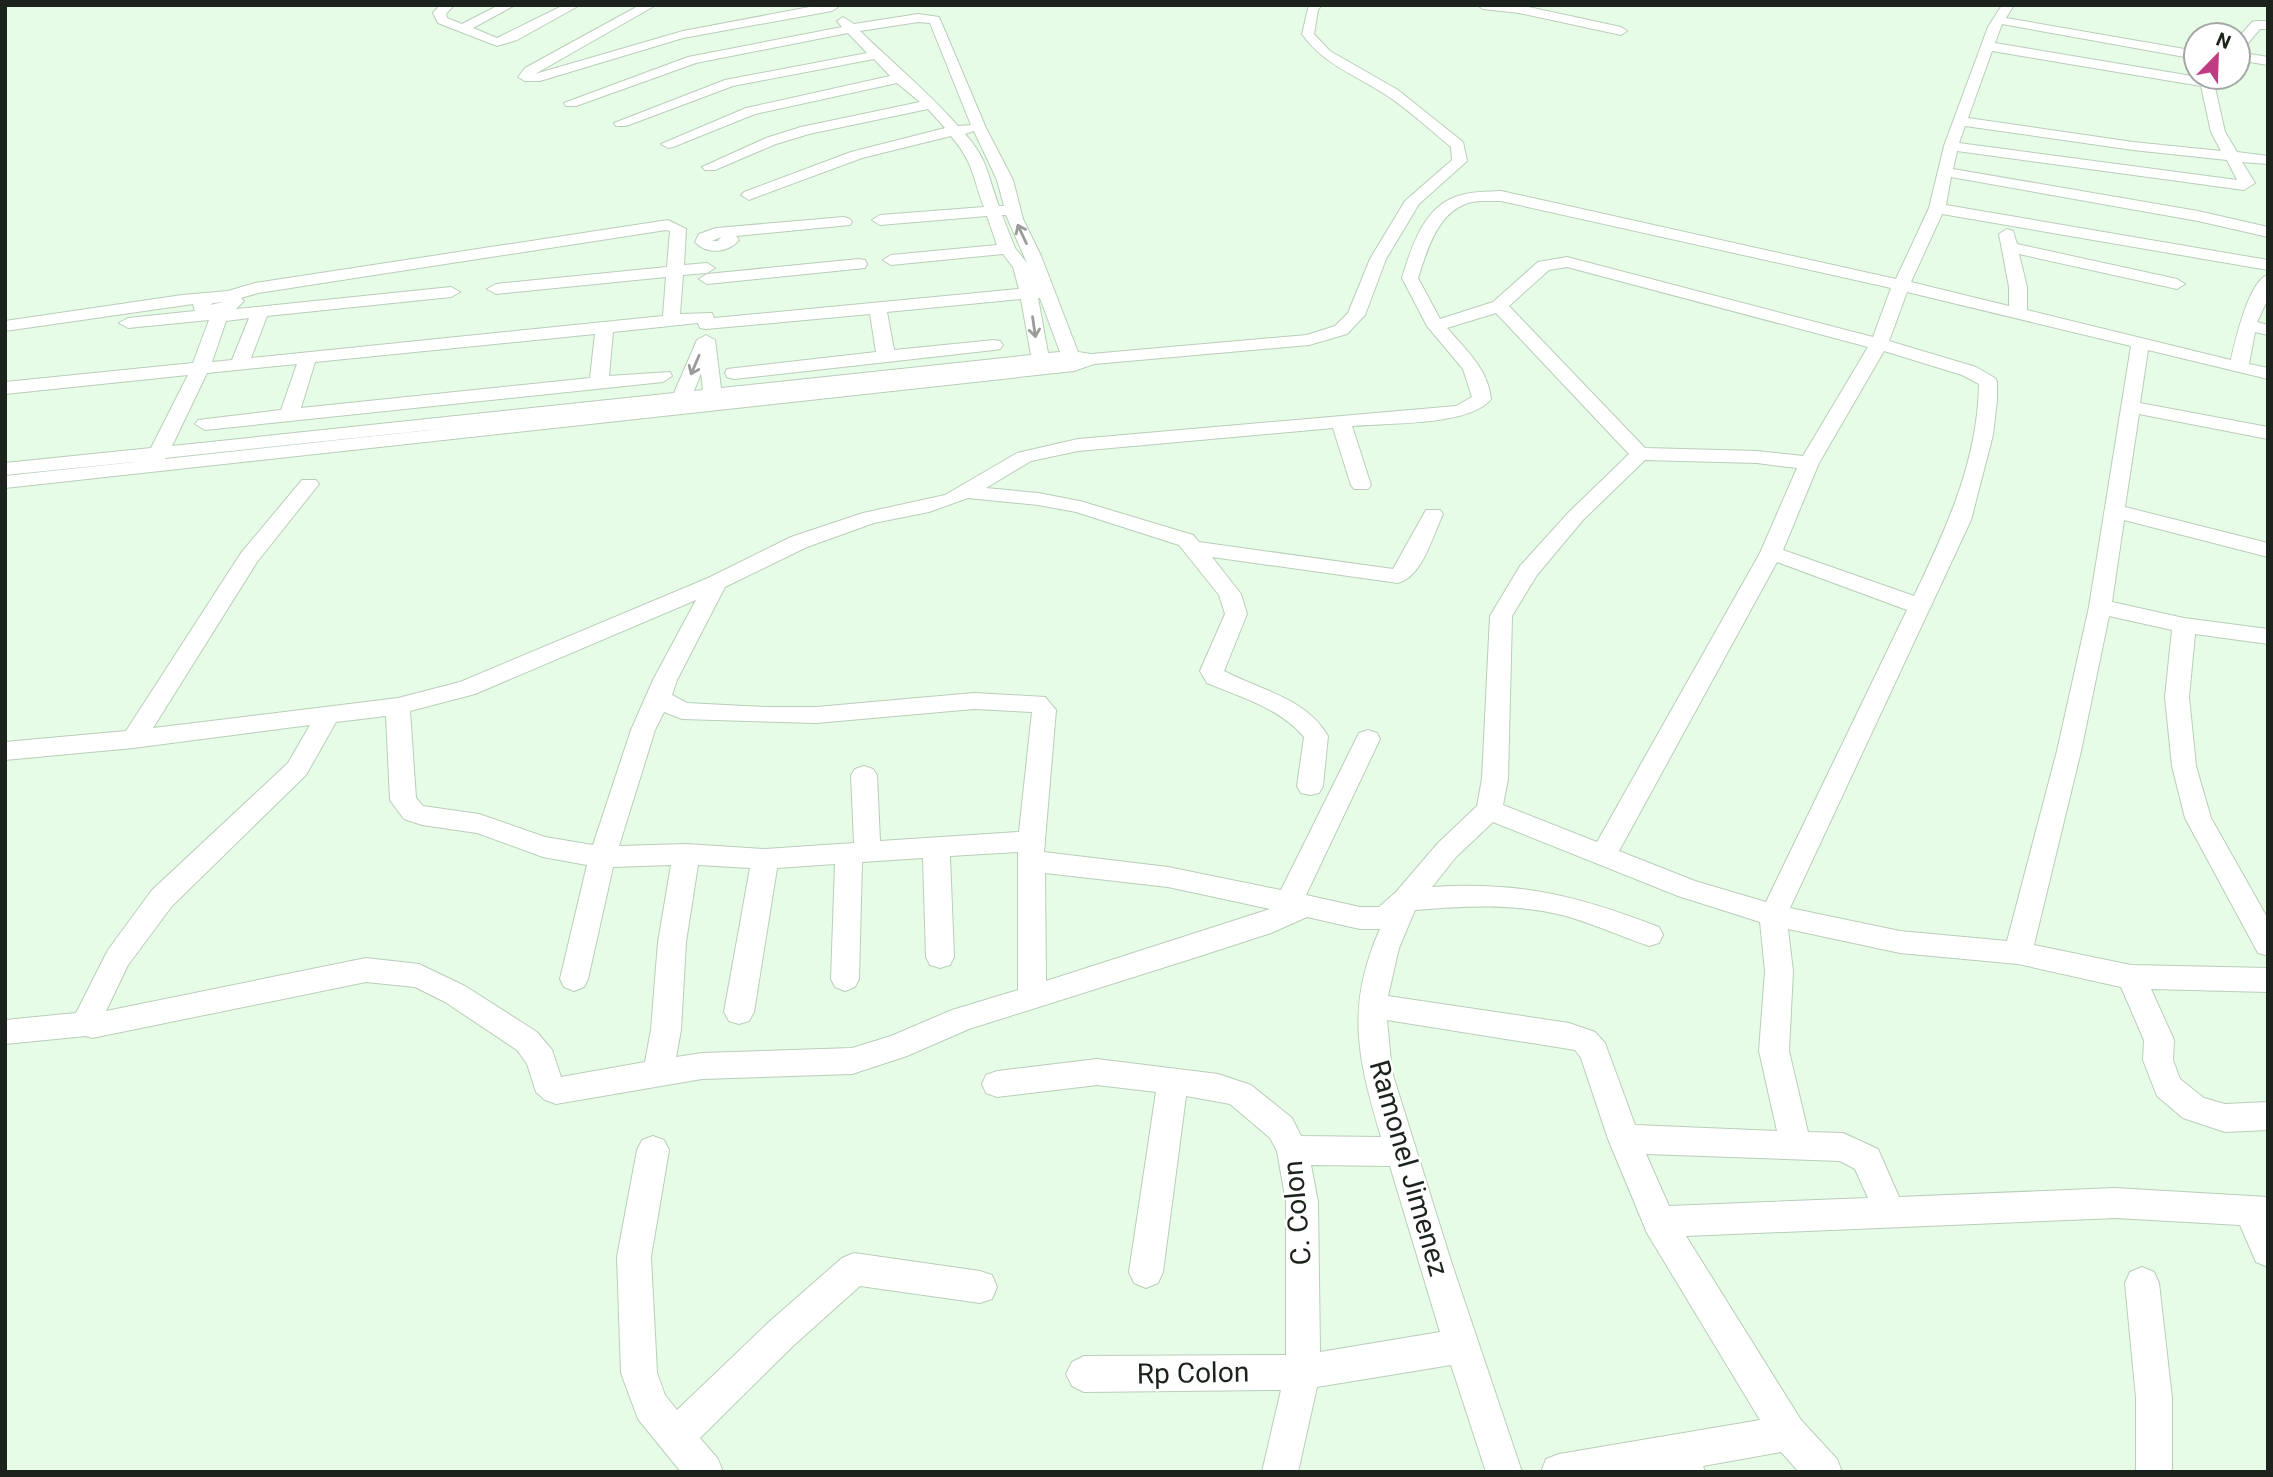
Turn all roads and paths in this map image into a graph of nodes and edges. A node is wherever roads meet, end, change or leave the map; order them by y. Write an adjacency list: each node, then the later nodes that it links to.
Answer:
1 (448, 5): 15 (street)
2 (509, 5): 15 (street)
3 (574, 5): 15 (street)
4 (650, 5): 13 (street)
5 (763, 5): 14 (street)
6 (1316, 5): 78 (street)
7 (1483, 5): 18 (street)
8 (2008, 5): 11 (street)
9 (831, 6): 14 (street); 16 (street)
10 (932, 12): 16 (street); 30 (street)
11 (1998, 20): 20 (street); 21 (street)
12 (2268, 25): 17 (street)
13 (611, 26): 19 (street); 19 (street)
14 (716, 26): 19 (street)
15 (461, 29)
16 (849, 29): 22 (street); 26 (street)
17 (2252, 30)
18 (1621, 31)
19 (670, 37)
20 (1987, 46): 23 (street); 28 (street)
21 (2182, 53)
22 (876, 55): 24 (street); 29 (street)
23 (2182, 76)
24 (900, 78): 27 (street); 32 (street)
25 (2211, 91): 34 (street)
26 (571, 103)
27 (932, 104): 31 (street); 36 (street)
28 (1960, 121): 33 (street); 34 (street)
29 (621, 123)
30 (979, 128): 31 (street); 40 (street)
31 (956, 131): 38 (street); 41 (street)
32 (668, 144)
33 (1951, 146): 34 (street); 37 (street)
34 (2232, 157): 35 (street)
35 (2268, 160)
36 (710, 167)
37 (1946, 172): 39 (street); 45 (street)
38 (749, 195)
39 (1937, 208): 43 (street); 55 (street)
40 (1013, 209): 41 (street); 59 (street, one-way to 40)
41 (993, 211): 42 (street); 48 (street)
42 (880, 220)
43 (2004, 220): 47 (street); 51 (street)
44 (844, 222): 60 (street)
45 (2268, 232)
46 (580, 238): 52 (street); 53 (street); 63 (street)
47 (2010, 247): 54 (street); 65 (street)
48 (1007, 249): 49 (street); 59 (street)
49 (891, 260)
50 (859, 264): 60 (street)
51 (2268, 265)
52 (677, 271): 53 (street); 60 (street); 66 (street)
53 (574, 281): 57 (street)
54 (2177, 284)
55 (1901, 285): 65 (street); 70 (street); 74 (street)
56 (2266, 288): 67 (street)
57 (496, 289)
58 (451, 292): 64 (street)
59 (1038, 293): 62 (street); 78 (street); 79 (street, one-way to 79)
60 (707, 303): 62 (street); 66 (street); 88 (street); 89 (street, one-way to 89)
61 (1499, 306): 70 (street); 74 (street); 95 (street)
62 (878, 308): 76 (street)
63 (214, 309): 64 (street); 68 (street); 72 (street); 82 (street)
64 (260, 312): 80 (street)
65 (2018, 314): 73 (street)
66 (671, 320): 69 (street)
67 (2247, 325): 71 (street); 81 (street)
68 (5, 326)
69 (605, 326): 77 (street); 86 (street)
70 (1436, 326): 92 (street)
71 (2268, 330)
72 (5, 333)
73 (2140, 343): 81 (street); 90 (street)
74 (1879, 344): 97 (street); 109 (street)
75 (994, 345): 76 (street)
76 (886, 355): 83 (street)
77 (308, 357): 80 (street); 91 (street)
78 (1078, 360): 79 (street)
79 (1040, 364): 88 (street)
80 (239, 365): 82 (street)
81 (2239, 367): 84 (street)
82 (200, 369): 87 (street); 96 (street)
83 (734, 373)
84 (2268, 373)
85 (663, 376): 86 (street)
86 (599, 382): 91 (street)
87 (5, 388)
88 (714, 399): 89 (street)
89 (682, 402): 96 (street)
90 (2130, 407): 94 (street); 103 (street)
91 (289, 415): 93 (street)
92 (1341, 422): 101 (street); 102 (street)
93 (205, 424)
94 (2268, 433)
95 (1640, 454): 97 (street); 121 (street)
96 (156, 458): 98 (street); 99 (street)
97 (1809, 463): 107 (street)
98 (5, 469)
99 (5, 482)
100 (309, 484): 116 (street)
101 (1361, 485)
102 (964, 492): 105 (street); 108 (street)
103 (2115, 511): 106 (street); 110 (street)
104 (1433, 514): 105 (street)
105 (1192, 548): 120 (street)
106 (2268, 550)
107 (1771, 553): 109 (street); 126 (street)
108 (716, 583): 113 (street); 114 (street)
109 (1919, 606): 131 (street)
110 (2100, 607): 111 (street); 134 (street)
111 (2184, 625): 112 (street); 133 (street)
112 (2268, 637)
113 (659, 698): 123 (street); 127 (street)
114 (398, 706): 115 (street); 127 (street)
115 (327, 716): 116 (street); 143 (street)
116 (133, 738): 118 (street)
117 (1368, 739): 130 (street)
118 (5, 751)
119 (864, 775): 124 (street)
120 (1310, 786)
121 (1489, 810): 126 (street); 129 (street, Ramonel Jimenez)
122 (936, 849): 123 (street); 124 (street); 135 (street)
123 (1031, 850): 130 (street); 140 (street)
124 (858, 853): 128 (street); 138 (street)
125 (687, 854): 127 (street); 128 (street); 145 (street)
126 (1603, 855): 131 (street)
127 (602, 857): 137 (street)
128 (765, 859): 142 (street)
129 (1406, 900): 130 (street); 132 (street); 141 (street, Ramonel Jimenez)
130 (1298, 904): 140 (street)
131 (1773, 915): 134 (street); 150 (street)
132 (1649, 935)
133 (2268, 945)
134 (2018, 953): 136 (street)
135 (940, 957)
136 (2131, 977): 139 (street); 148 (street)
137 (574, 979)
138 (845, 979)
139 (2268, 980)
140 (1032, 998): 145 (street)
141 (1371, 1006): 149 (street); 153 (street, Ramonel Jimenez)
142 (738, 1012)
143 (88, 1024): 144 (street); 145 (street)
144 (5, 1032)
145 (658, 1073)
146 (1173, 1081): 147 (street, C. Colon); 152 (street, C. Colon); 158 (street)
147 (997, 1084)
148 (2268, 1116)
149 (1624, 1139): 150 (street); 156 (street)
150 (1796, 1145): 155 (street)
151 (653, 1150): 165 (street)
152 (1292, 1150): 153 (street); 162 (street, C. Colon)
153 (1401, 1152): 161 (street, Ramonel Jimenez)
154 (2259, 1211): 155 (street); 157 (street)
155 (1890, 1213): 156 (street)
156 (1658, 1222): 164 (street)
157 (2268, 1251)
158 (1146, 1272)
159 (2142, 1283): 172 (street)
160 (980, 1287): 165 (street)
161 (1463, 1346): 162 (street, Rp Colon); 169 (street, Ramonel Jimenez)
162 (1303, 1372): 163 (street, Rp Colon); 168 (street, C. Colon)
163 (1084, 1374)
164 (1788, 1433): 166 (street); 171 (street)
165 (675, 1437): 167 (street)
166 (1683, 1461): 170 (street)
167 (705, 1472)
168 (1280, 1472)
169 (1504, 1472)
170 (1559, 1472)
171 (1824, 1472)
172 (2154, 1472)

